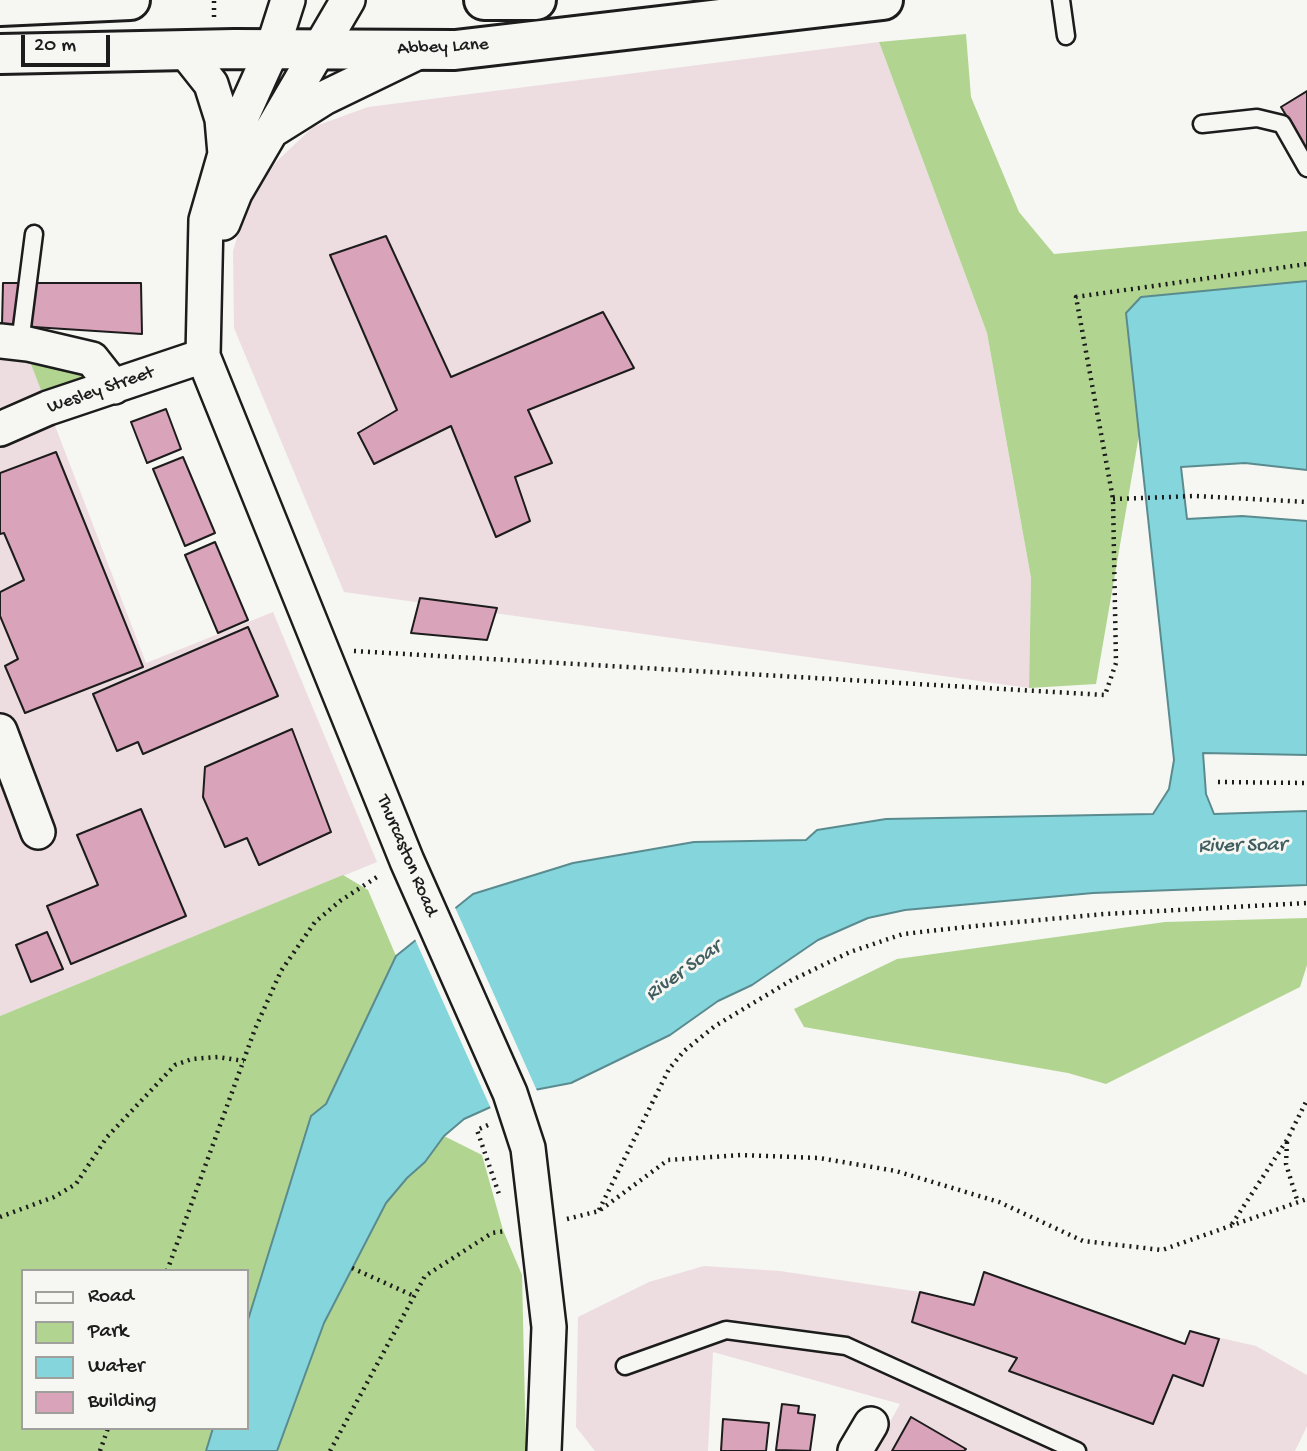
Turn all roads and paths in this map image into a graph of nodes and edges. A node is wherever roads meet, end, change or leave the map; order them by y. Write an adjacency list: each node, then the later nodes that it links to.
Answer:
1 (130, 0): 8 (main road)
2 (288, 0): 12 (street, Thurcaston Road)
3 (348, 0): 13 (street, Thurcaston Road)
4 (484, 0): 5 (main road)
5 (536, 0)
6 (883, 0): 10 (main road, Abbey Lane)
7 (1061, 0): 9 (lane)
8 (0, 6)
9 (1066, 36)
10 (426, 49): 13 (main road, Abbey Lane); 16 (street, Thurcaston Road)
11 (184, 50): 12 (main road, Abbey Lane); 14 (main road, Abbey Lane); 17 (street, Thurcaston Road)
12 (272, 50): 13 (main road, Abbey Lane); 17 (street, Thurcaston Road)
13 (319, 51): 16 (street, Thurcaston Road)
14 (0, 54)
15 (1202, 124): 18 (lane)
16 (270, 132): 21 (street, Thurcaston Road)
17 (225, 154): 21 (street, Thurcaston Road)
18 (1307, 168)
19 (34, 234): 22 (lane)
20 (1307, 264): 26 (path)
21 (203, 274): 23 (street, Thurcaston Road)
22 (10, 342): 24 (street)
23 (203, 356): 24 (street, Wesley Street); 28 (street, Thurcaston Road)
24 (114, 387): 25 (street, Wesley Street)
25 (0, 429)
26 (1113, 499): 27 (path); 28 (path)
27 (1307, 502)
28 (322, 649): 44 (street, Thurcaston Road)
29 (0, 731): 32 (street)
30 (1218, 782): 31 (path)
31 (1307, 783)
32 (38, 832)
33 (384, 873): 35 (path)
34 (1307, 903): 42 (path)
35 (244, 1061): 43 (path); 47 (path)
36 (1307, 1100): 38 (path)
37 (477, 1130): 41 (path)
38 (1287, 1140): 40 (path); 45 (path)
39 (1307, 1199): 40 (path)
40 (1298, 1203): 45 (path)
41 (503, 1205)
42 (599, 1211): 44 (path); 45 (path)
43 (0, 1217)
44 (523, 1219): 48 (path); 53 (street, Thurcaston Road)
45 (1231, 1224)
46 (352, 1268): 48 (path)
47 (168, 1269)
48 (414, 1296): 52 (path)
49 (625, 1366): 54 (lane)
50 (107, 1430): 51 (path)
51 (100, 1451)
52 (330, 1451)
53 (544, 1451)
54 (1077, 1451)

